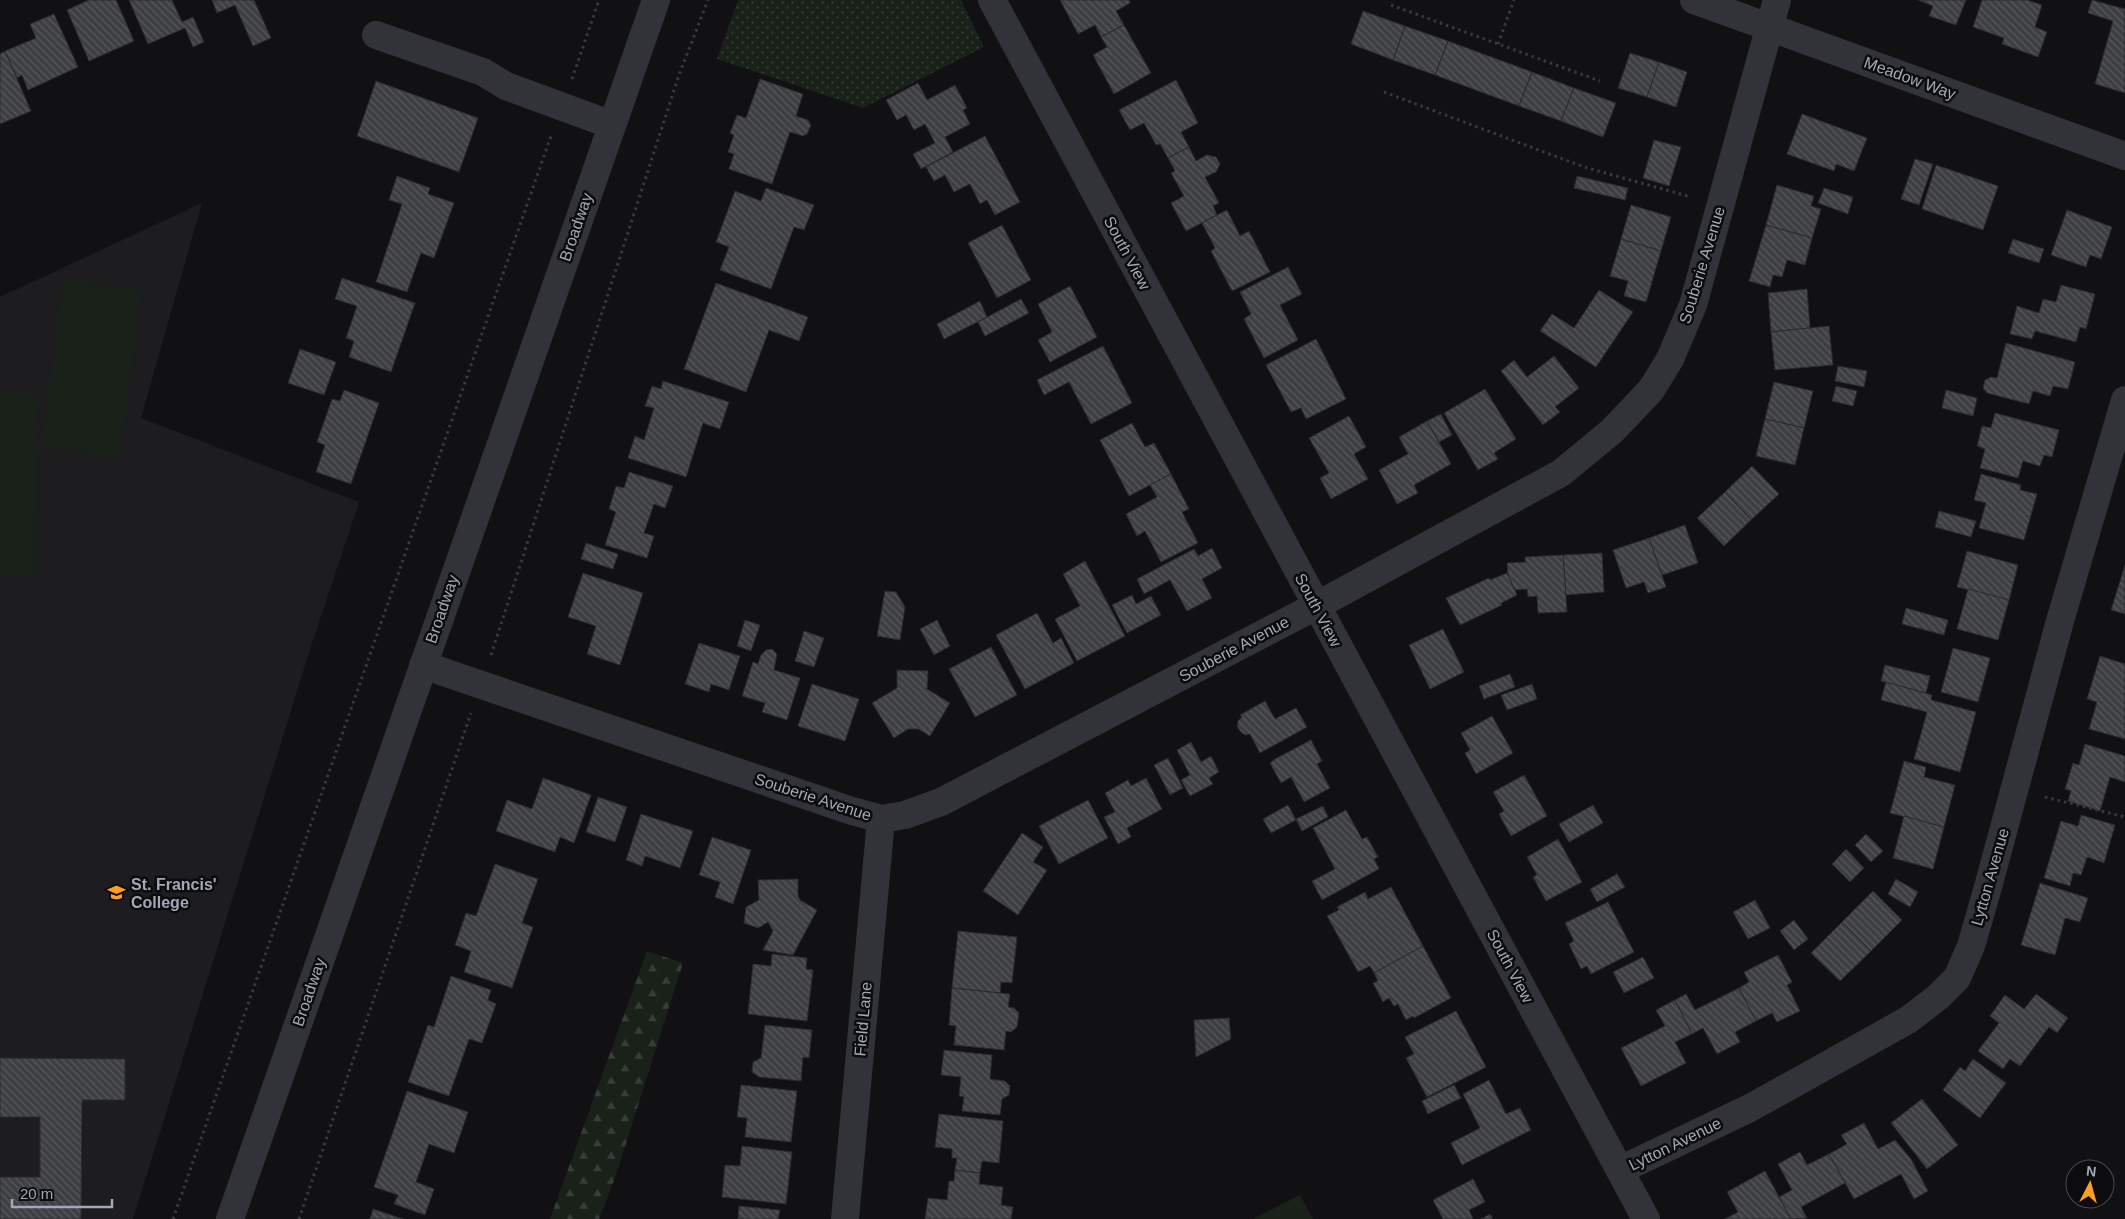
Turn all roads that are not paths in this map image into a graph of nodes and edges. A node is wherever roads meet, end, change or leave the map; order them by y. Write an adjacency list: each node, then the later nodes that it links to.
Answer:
1 (656, 0): 7 (street, Broadway)
2 (992, 0): 10 (street, South View)
3 (1694, 0): 5 (street, Meadow Way)
4 (1777, 0): 5 (street, Souberie Avenue)
5 (1770, 28): 8 (street, Meadow Way); 10 (street, Souberie Avenue)
6 (376, 35): 7 (street)
7 (612, 125): 11 (street, Broadway)
8 (2125, 156)
9 (2125, 400): 13 (street, Lytton Avenue)
10 (1316, 606): 12 (street, Souberie Avenue); 13 (street, South View)
11 (423, 665): 12 (street, Souberie Avenue); 14 (street, Broadway)
12 (882, 819): 15 (street, Field Lane)
13 (1620, 1170): 16 (street, South View)
14 (230, 1219)
15 (845, 1219)
16 (1646, 1219)

